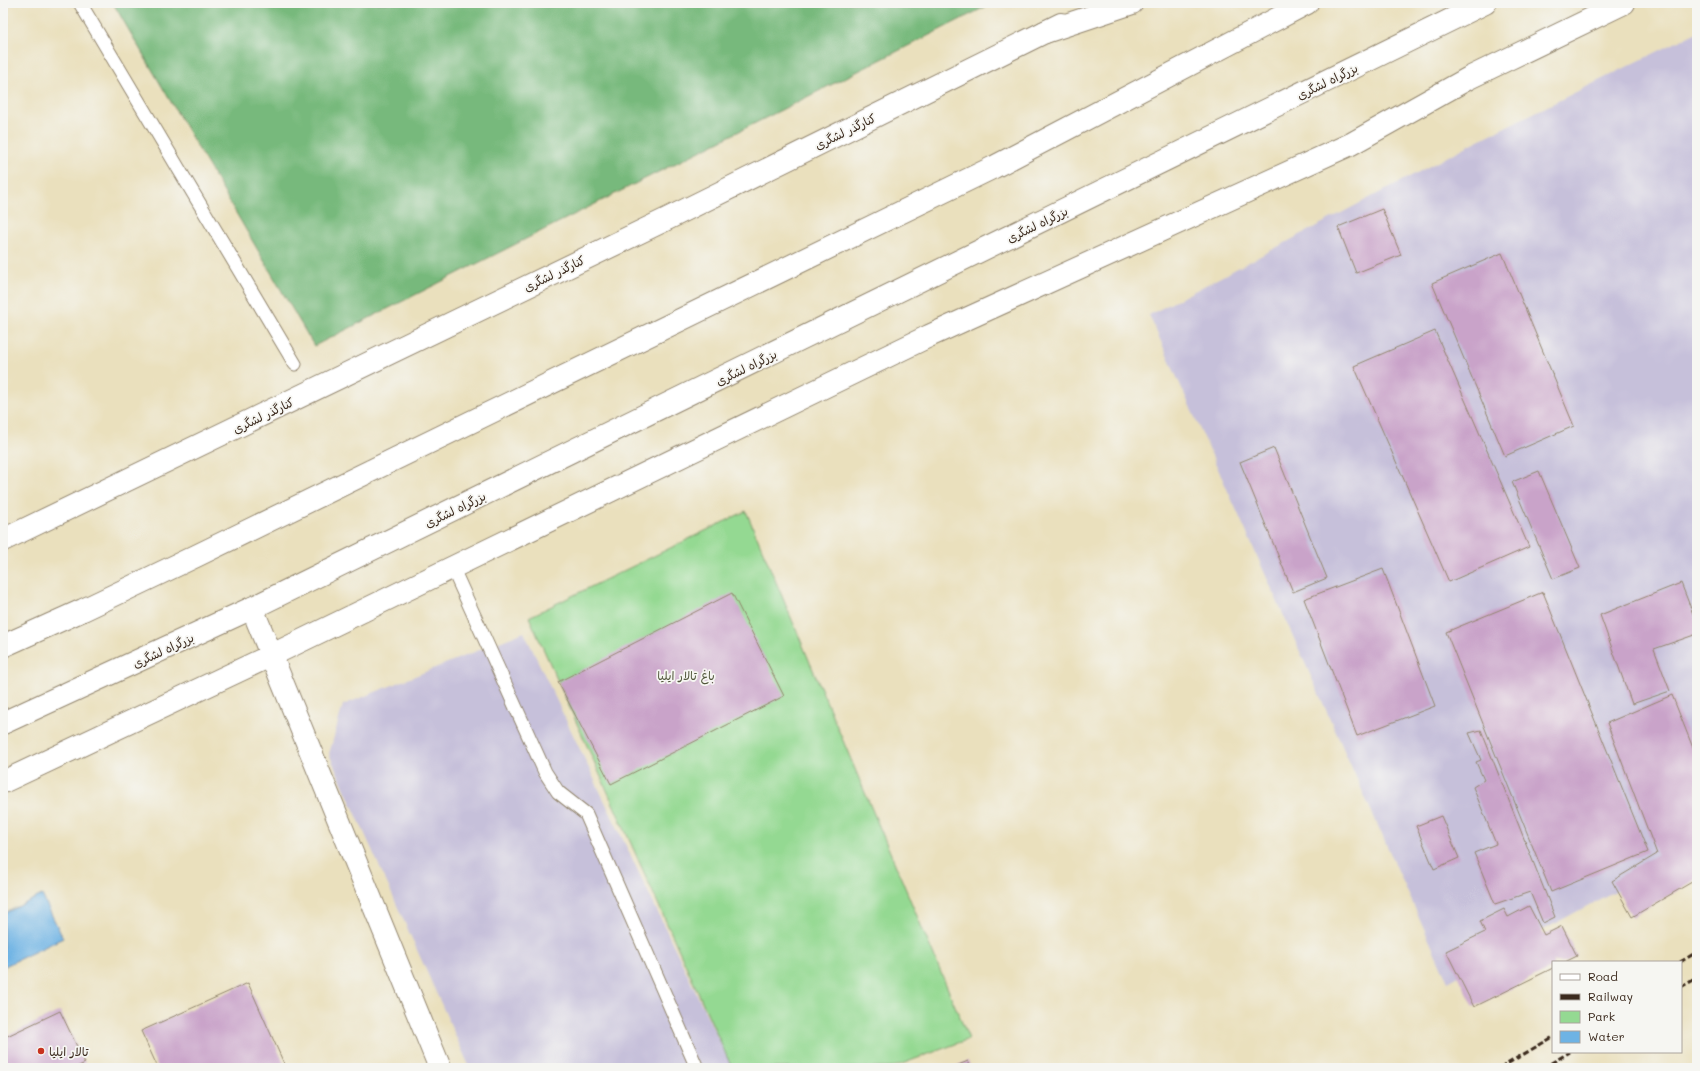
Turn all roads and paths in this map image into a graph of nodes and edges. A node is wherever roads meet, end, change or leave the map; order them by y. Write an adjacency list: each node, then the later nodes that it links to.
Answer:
1 (80, 3): 8 (lane)
2 (1104, 3): 7 (main road, کنارگذر لشگری)
3 (1132, 3): 7 (main road)
4 (1307, 3): 12 (main road)
5 (1485, 3): 11 (main road, بزرگراه لشگری)
6 (1624, 3): 10 (main road)
7 (1045, 32): 9 (main road, کنارگذر لشگری)
8 (295, 364)
9 (3, 540)
10 (453, 568): 13 (main road); 17 (lane)
11 (252, 608): 13 (main road); 14 (main road, بزرگراه لشگری)
12 (3, 646)
13 (270, 656): 15 (main road); 16 (main road)
14 (3, 723)
15 (3, 782)
16 (440, 1068)
17 (696, 1068)

